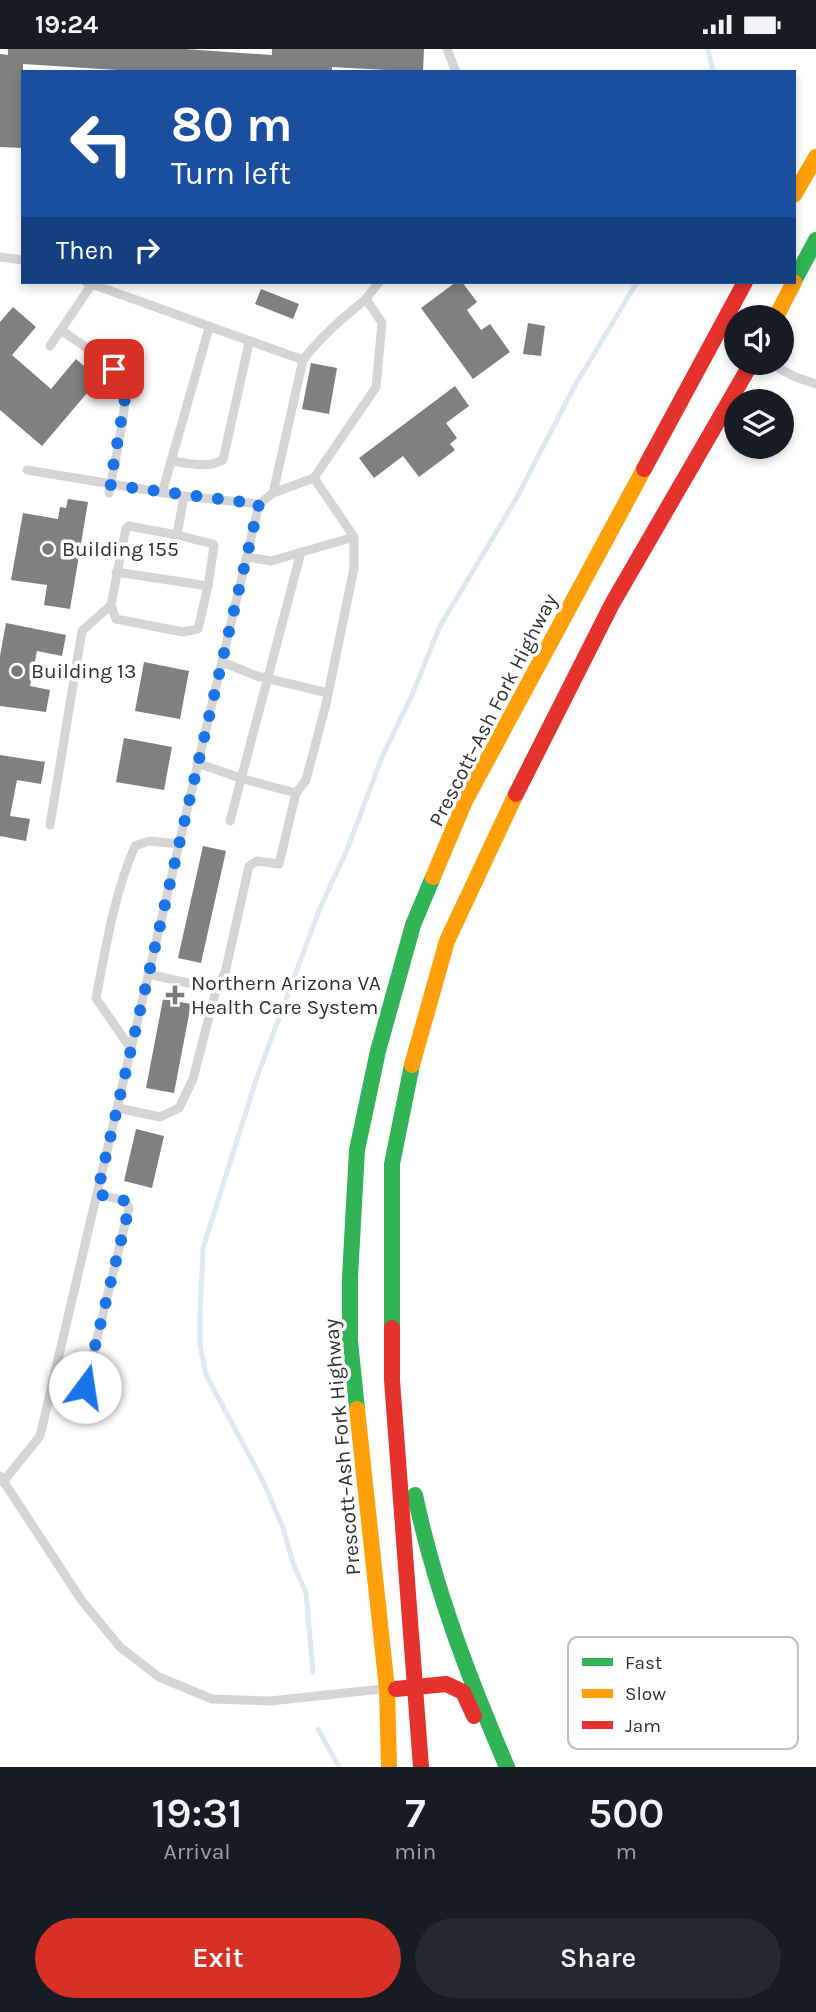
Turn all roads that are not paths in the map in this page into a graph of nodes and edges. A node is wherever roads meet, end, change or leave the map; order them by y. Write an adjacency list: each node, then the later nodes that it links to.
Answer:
1 (447, 49): 2 (lane)
2 (455, 70)
3 (816, 157): 4 (main road)
4 (796, 192)
5 (816, 240): 8 (main road)
6 (0, 257): 7 (lane)
7 (21, 260)
8 (796, 277)
9 (88, 284): 17 (lane)
10 (92, 284): 16 (lane)
11 (377, 284): 14 (lane)
12 (792, 284): 15 (main road)
13 (741, 294): 57 (main road, Prescott–Ash Fork Highway)
14 (366, 299): 20 (lane); 26 (lane)
15 (782, 305)
16 (209, 328): 18 (lane); 24 (lane)
17 (61, 330): 19 (lane); 27 (lane)
18 (249, 343): 20 (lane); 24 (lane)
19 (50, 346)
20 (303, 360): 29 (lane)
21 (744, 375): 54 (main road)
22 (791, 375): 23 (lane)
23 (816, 384)
24 (171, 461): 28 (lane)
25 (27, 470): 27 (lane)
26 (314, 478): 29 (lane); 33 (lane)
27 (109, 489): 28 (lane)
28 (162, 493): 30 (lane)
29 (273, 493): 31 (lane)
30 (184, 496): 31 (lane); 32 (lane)
31 (259, 504): 35 (lane)
32 (177, 535): 36 (lane); 37 (lane)
33 (354, 537): 34 (lane); 41 (lane)
34 (301, 552): 35 (lane); 40 (lane)
35 (247, 558): 39 (lane)
36 (116, 572): 37 (lane); 38 (lane)
37 (208, 586): 38 (lane)
38 (111, 605): 46 (lane)
39 (222, 662): 40 (lane); 42 (lane)
40 (270, 679): 41 (lane); 43 (lane)
41 (328, 693): 44 (lane)
42 (197, 763): 43 (lane); 47 (lane)
43 (243, 779): 44 (lane); 45 (lane)
44 (296, 793): 49 (lane)
45 (230, 821)
46 (50, 825)
47 (179, 843): 48 (lane); 50 (lane)
48 (148, 974): 49 (lane); 50 (lane)
49 (217, 986): 51 (lane)
50 (131, 1049): 51 (lane)
51 (118, 1108): 52 (lane)
52 (97, 1194): 53 (lane); 53 (lane)
53 (53, 1380): 55 (lane)
54 (392, 1380): 56 (main road); 62 (main road)
55 (1, 1479): 57 (lane)
56 (414, 1688): 57 (main road); 60 (main road); 61 (main road)
57 (387, 1689): 58 (main road); 59 (main road)
58 (389, 1767)
59 (398, 1767)
60 (421, 1767)
61 (496, 1767)
62 (507, 1767)

